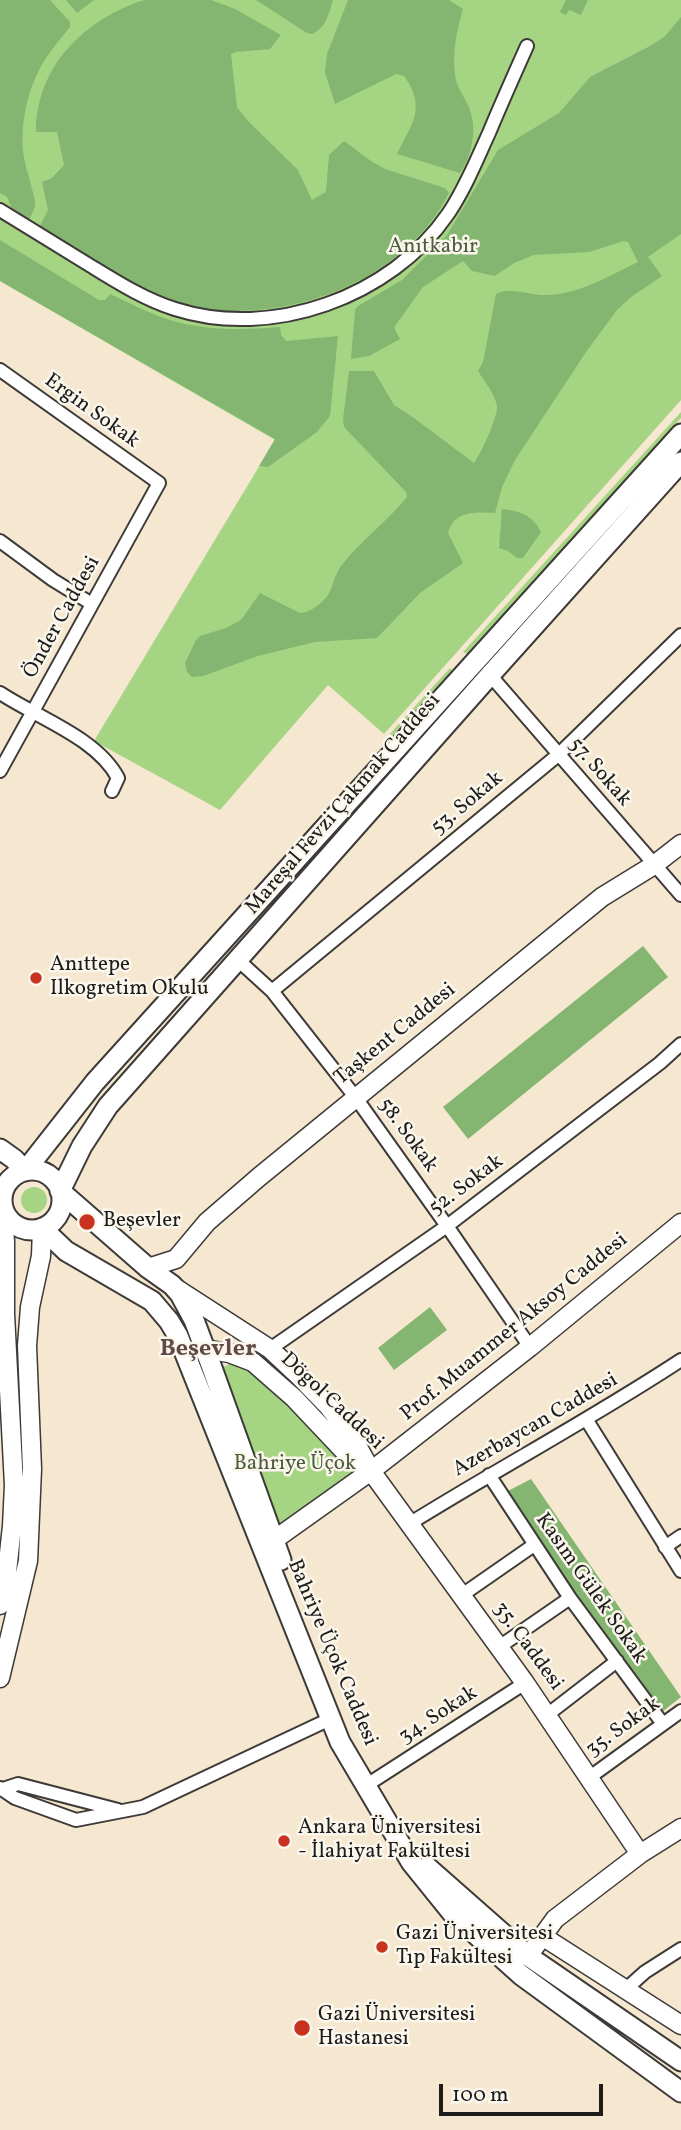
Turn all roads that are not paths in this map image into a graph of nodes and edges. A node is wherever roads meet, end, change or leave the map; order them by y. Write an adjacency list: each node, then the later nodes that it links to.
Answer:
1 (527, 46): 2 (street)
2 (0, 210)
3 (0, 370): 6 (street, Ergin Sokak)
4 (681, 434): 24 (main road, Mareşal Fevzi Çakmak Caddesi)
5 (681, 462): 10 (main road, Mareşal Fevzi Çakmak Caddesi)
6 (159, 483): 8 (street, Önder Caddesi)
7 (0, 541): 8 (street)
8 (92, 604): 12 (street, Önder Caddesi)
9 (681, 635): 13 (street, 53. Sokak)
10 (490, 674): 13 (street, 57. Sokak); 19 (main road, Mareşal Fevzi Çakmak Caddesi)
11 (0, 693): 12 (street)
12 (33, 714): 14 (street, Önder Caddesi); 15 (street)
13 (558, 755): 17 (street, 57. Sokak); 20 (street, 53. Sokak)
14 (0, 771)
15 (112, 791)
16 (681, 845): 17 (street, Taşkent Caddesi)
17 (654, 865): 18 (street, 57. Sokak); 22 (street, Taşkent Caddesi)
18 (681, 895)
19 (238, 960): 20 (street, 58. Sokak); 25 (main road, Mareşal Fevzi Çakmak Caddesi)
20 (272, 991): 22 (street, 58. Sokak)
21 (681, 1044): 28 (street, 52. Sokak)
22 (356, 1098): 28 (street, 58. Sokak); 30 (street, Taşkent Caddesi)
23 (0, 1149): 24 (main road)
24 (24, 1171): 25 (main road); 26 (main road)
25 (60, 1191): 29 (main road); 30 (main road, Dögol Caddesi)
26 (1, 1204): 29 (main road); 47 (street)
27 (681, 1223): 32 (street, Prof. Muammer Aksoy Caddesi)
28 (447, 1226): 32 (street, 58. Sokak); 33 (street, 52. Sokak)
29 (42, 1228): 34 (main road); 50 (street)
30 (148, 1268): 31 (main road, Dögol Caddesi)
31 (172, 1285): 33 (street, Dögol Caddesi); 34 (main road, Dögol Caddesi)
32 (530, 1347): 37 (street, Prof. Muammer Aksoy Caddesi)
33 (270, 1349): 37 (street, Dögol Caddesi)
34 (195, 1353): 37 (street, Dögol Caddesi); 41 (main road, Bahriye Üçok Caddesi); 54 (main road, Bahriye Üçok Caddesi)
35 (681, 1360): 36 (street, Azerbaycan Caddesi)
36 (586, 1419): 38 (street, Azerbaycan Caddesi); 43 (street)
37 (371, 1471): 39 (street, 35. Caddesi); 41 (street, Prof. Muammer Aksoy Caddesi)
38 (489, 1475): 39 (street, Azerbaycan Caddesi); 42 (street, Kasım Gülek Sokak)
39 (410, 1524): 45 (street, 35. Caddesi)
40 (681, 1536): 43 (street)
41 (274, 1540): 57 (main road, Bahriye Üçok Caddesi)
42 (534, 1545): 45 (street); 46 (street, Kasım Gülek Sokak)
43 (665, 1547): 44 (street)
44 (681, 1571)
45 (462, 1595): 48 (street, 35. Caddesi)
46 (570, 1598): 48 (street); 49 (street, Kasım Gülek Sokak)
47 (0, 1605)
48 (499, 1647): 51 (street, 35. Caddesi)
49 (617, 1661): 53 (street); 55 (street, Kasım Gülek Sokak)
50 (0, 1678)
51 (525, 1684): 53 (street, 35. Caddesi); 57 (street, 34. Sokak)
52 (681, 1711): 55 (street, 35. Sokak)
53 (547, 1715): 56 (street, 35. Caddesi)
54 (330, 1719): 60 (street); 67 (main road, Bahriye Üçok Caddesi)
55 (663, 1724): 56 (street, 35. Sokak)
56 (590, 1777): 63 (street, 35. Caddesi)
57 (373, 1782): 66 (main road, Bahriye Üçok Caddesi)
58 (2, 1789): 59 (street); 61 (street)
59 (76, 1798): 60 (street); 61 (street)
60 (122, 1811): 61 (street)
61 (76, 1820)
62 (681, 1828): 63 (street)
63 (640, 1854): 64 (street)
64 (542, 1936): 66 (street); 68 (street)
65 (681, 1950): 68 (street)
66 (528, 1956): 67 (main road); 70 (main road, Bahriye Üçok Caddesi)
67 (522, 1975): 71 (main road, Bahriye Üçok Caddesi)
68 (626, 1989): 69 (street)
69 (681, 2025)
70 (681, 2061)
71 (681, 2092)

